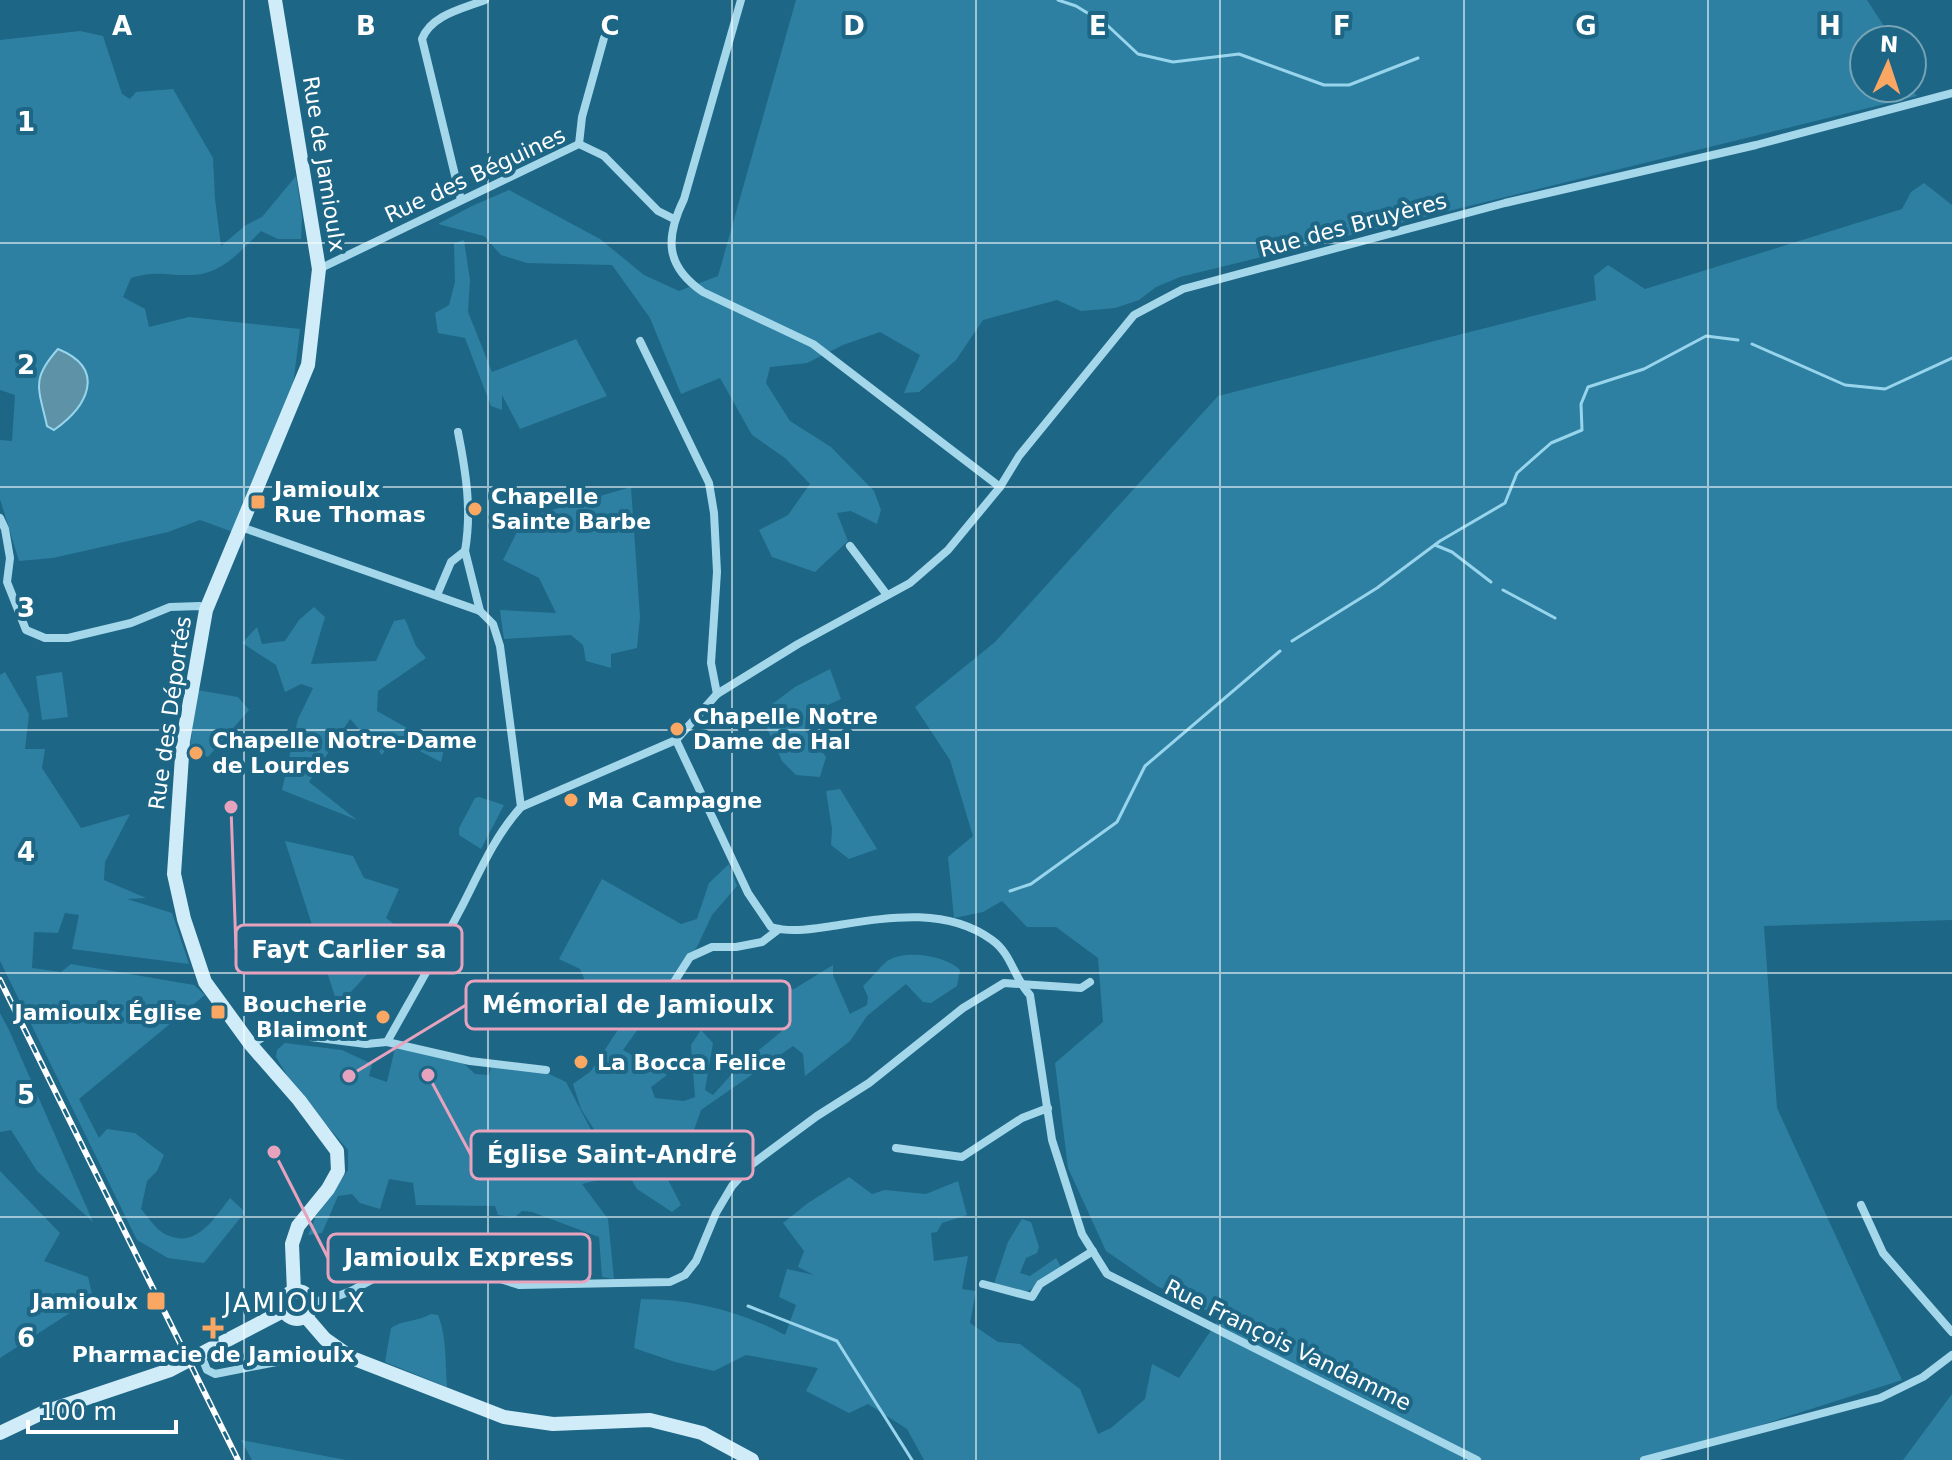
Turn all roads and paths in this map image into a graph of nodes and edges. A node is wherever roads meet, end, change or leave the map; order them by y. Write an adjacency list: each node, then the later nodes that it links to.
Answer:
1 (275, 0): 9 (street, Rue de Jamioulx)
2 (485, 0): 7 (street)
3 (741, 0): 8 (street)
4 (604, 38): 6 (street)
5 (1952, 93): 13 (street, Rue des Bruyères)
6 (579, 144): 7 (street, Rue des Béguines); 8 (street, Rue des Béguines)
7 (461, 200): 9 (street, Rue des Béguines)
8 (674, 219): 13 (street)
9 (319, 269): 11 (street, Rue de Jamioulx)
10 (640, 341): 22 (street)
11 (282, 426): 15 (street, Rue des Déportés)
12 (458, 432): 17 (street)
13 (1000, 487): 19 (street, Rue des Bruyères)
14 (0, 518): 20 (street)
15 (241, 527): 18 (street); 20 (street, Rue des Déportés)
16 (850, 546): 19 (street)
17 (465, 551): 18 (street); 21 (street)
18 (437, 595): 21 (street)
19 (887, 595): 22 (street, Rue des Bruyères)
20 (206, 610): 30 (street, Rue des Déportés)
21 (480, 611): 24 (street)
22 (717, 694): 23 (street, Rue des Bruyères)
23 (676, 740): 24 (street, Rue des Bruyères); 25 (street)
24 (521, 807): 29 (street)
25 (779, 929): 27 (street, Rue François Vandamme); 28 (street)
26 (1090, 982): 27 (street)
27 (1020, 985): 32 (street, Rue François Vandamme); 38 (street)
28 (648, 1023)
29 (387, 1042): 30 (street); 31 (street)
30 (251, 1045): 37 (street, Rue des Déportés)
31 (546, 1070)
32 (1048, 1108): 33 (street); 35 (street, Rue François Vandamme)
33 (896, 1148)
34 (1861, 1205): 40 (street)
35 (1093, 1251): 36 (street); 46 (street, Rue François Vandamme)
36 (983, 1284)
37 (294, 1292): 38 (street); 39 (street)
38 (308, 1310): 39 (street); 41 (street)
39 (283, 1311): 42 (street)
40 (1952, 1332)
41 (339, 1349): 42 (street); 45 (street)
42 (201, 1355): 44 (street)
43 (1952, 1355): 47 (street)
44 (0, 1433)
45 (752, 1460)
46 (1477, 1460)
47 (1644, 1460)

